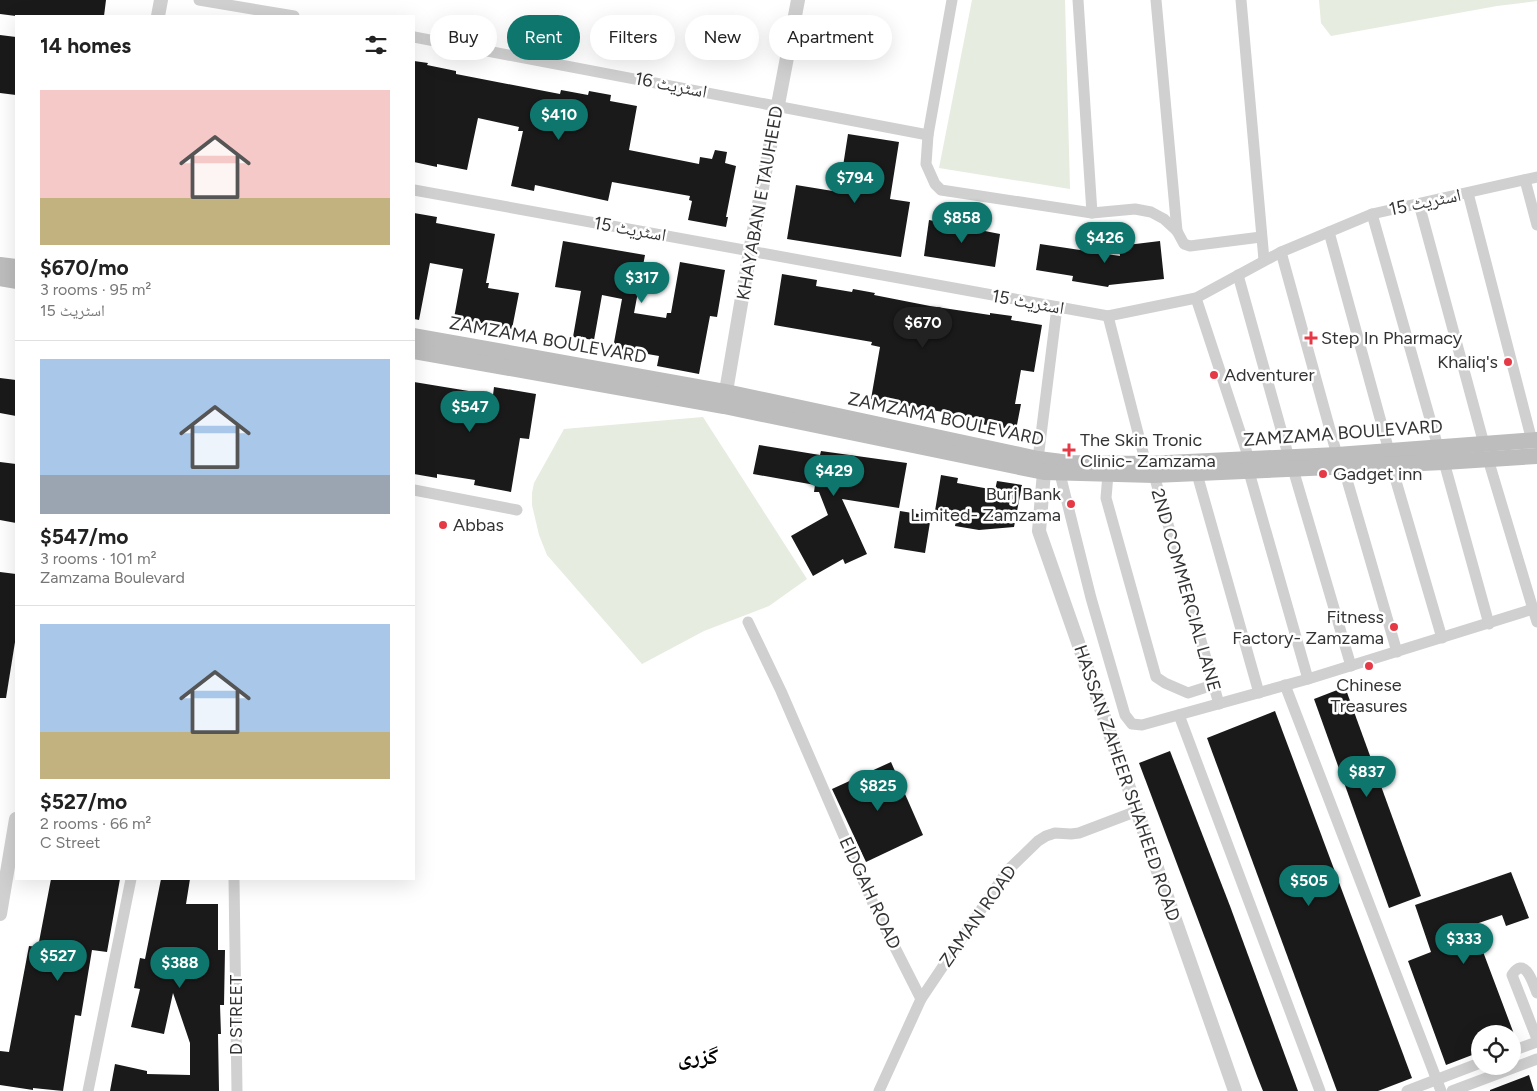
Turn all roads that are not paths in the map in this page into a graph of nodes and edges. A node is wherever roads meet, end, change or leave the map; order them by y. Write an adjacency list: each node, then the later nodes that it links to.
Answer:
1 (160, 0): 8 (street)
2 (199, 0): 9 (street)
3 (798, 0): 11 (street, KHAYABAN E TAUHEED)
4 (952, 0): 12 (street)
5 (1078, 0): 18 (street)
6 (1156, 0): 21 (street)
7 (1241, 0): 23 (street)
8 (158, 15)
9 (288, 15)
10 (415, 37): 11 (street, اسٹریٹ 16)
11 (777, 105): 12 (street, اسٹریٹ 16); 24 (street, KHAYABAN E TAUHEED)
12 (928, 135): 18 (street)
13 (1537, 177): 14 (street, اسٹریٹ 15)
14 (1525, 180): 16 (street, اسٹریٹ 15); 20 (street)
15 (415, 190): 24 (street, اسٹریٹ 15)
16 (1468, 193): 17 (street, اسٹریٹ 15); 38 (street)
17 (1419, 204): 19 (street, اسٹریٹ 15); 39 (street)
18 (1092, 213): 21 (street)
19 (1372, 214): 22 (street, اسٹریٹ 15); 40 (street)
20 (1537, 225)
21 (1177, 231): 23 (street)
22 (1329, 232): 25 (street, اسٹریٹ 15); 41 (street)
23 (1261, 237): 26 (street)
24 (750, 252): 33 (street, اسٹریٹ 15); 37 (street, KHAYABAN E TAUHEED)
25 (1281, 252): 26 (street, اسٹریٹ 15); 42 (street)
26 (1264, 260): 29 (street, اسٹریٹ 15)
27 (0, 265): 28 (main road)
28 (15, 267)
29 (1238, 275): 32 (street, اسٹریٹ 15); 43 (street)
30 (0, 278): 31 (main road)
31 (15, 281)
32 (1196, 298): 34 (street, اسٹریٹ 15); 45 (street)
33 (1057, 307): 34 (street, اسٹریٹ 15); 44 (street)
34 (1108, 316): 46 (street, 2ND COMMERCIAL LANE)
35 (415, 336): 37 (main road, ZAMZAMA BOULEVARD)
36 (415, 351): 37 (main road, ZAMZAMA BOULEVARD)
37 (725, 399): 44 (main road, ZAMZAMA BOULEVARD)
38 (1535, 445): 39 (main road, ZAMZAMA BOULEVARD)
39 (1486, 452): 40 (main road, ZAMZAMA BOULEVARD); 52 (street)
40 (1441, 454): 41 (main road, ZAMZAMA BOULEVARD); 55 (street)
41 (1390, 458): 42 (main road, ZAMZAMA BOULEVARD); 56 (street)
42 (1340, 461): 43 (main road, ZAMZAMA BOULEVARD); 57 (street)
43 (1291, 463): 45 (main road, ZAMZAMA BOULEVARD); 58 (street)
44 (1041, 466): 46 (main road, ZAMZAMA BOULEVARD); 47 (main road, ZAMZAMA BOULEVARD); 65 (street, HASSAN ZAHEER SHAHEED ROAD)
45 (1249, 466): 46 (main road, ZAMZAMA BOULEVARD); 49 (main road, ZAMZAMA BOULEVARD); 59 (street)
46 (1150, 469): 48 (main road, ZAMZAMA BOULEVARD); 49 (main road, ZAMZAMA BOULEVARD); 60 (street, 2ND COMMERCIAL LANE)
47 (1060, 474): 48 (main road, ZAMZAMA BOULEVARD); 64 (street)
48 (1108, 474): 60 (street)
49 (1197, 474): 62 (street)
50 (415, 490): 51 (street)
51 (517, 510)
52 (1533, 609): 54 (street); 55 (street)
53 (748, 622): 71 (street, EIDGAH ROAD)
54 (1537, 622)
55 (1489, 624): 56 (street)
56 (1442, 638): 57 (street)
57 (1397, 652): 58 (street)
58 (1351, 666): 59 (street)
59 (1308, 679): 61 (street)
60 (1213, 685): 63 (street, 2ND COMMERCIAL LANE)
61 (1285, 685): 62 (street); 76 (street)
62 (1259, 693): 63 (street)
63 (1219, 704): 64 (street)
64 (1179, 714): 81 (street)
65 (1137, 811): 71 (street, ZAMAN ROAD); 80 (street, HASSAN ZAHEER SHAHEED ROAD)
66 (15, 825): 69 (street)
67 (131, 880): 77 (street)
68 (234, 880): 78 (street, D STREET)
69 (0, 914)
70 (1537, 993): 72 (street)
71 (921, 999): 79 (street, ZAMAN ROAD)
72 (1536, 1035): 73 (street)
73 (1521, 1045)
74 (1537, 1059): 84 (street)
75 (1471, 1066): 76 (street)
76 (1437, 1079): 82 (street); 83 (street)
77 (88, 1091)
78 (237, 1091)
79 (879, 1091)
80 (1235, 1091)
81 (1320, 1091)
82 (1407, 1091)
83 (1441, 1091)
84 (1452, 1091)

